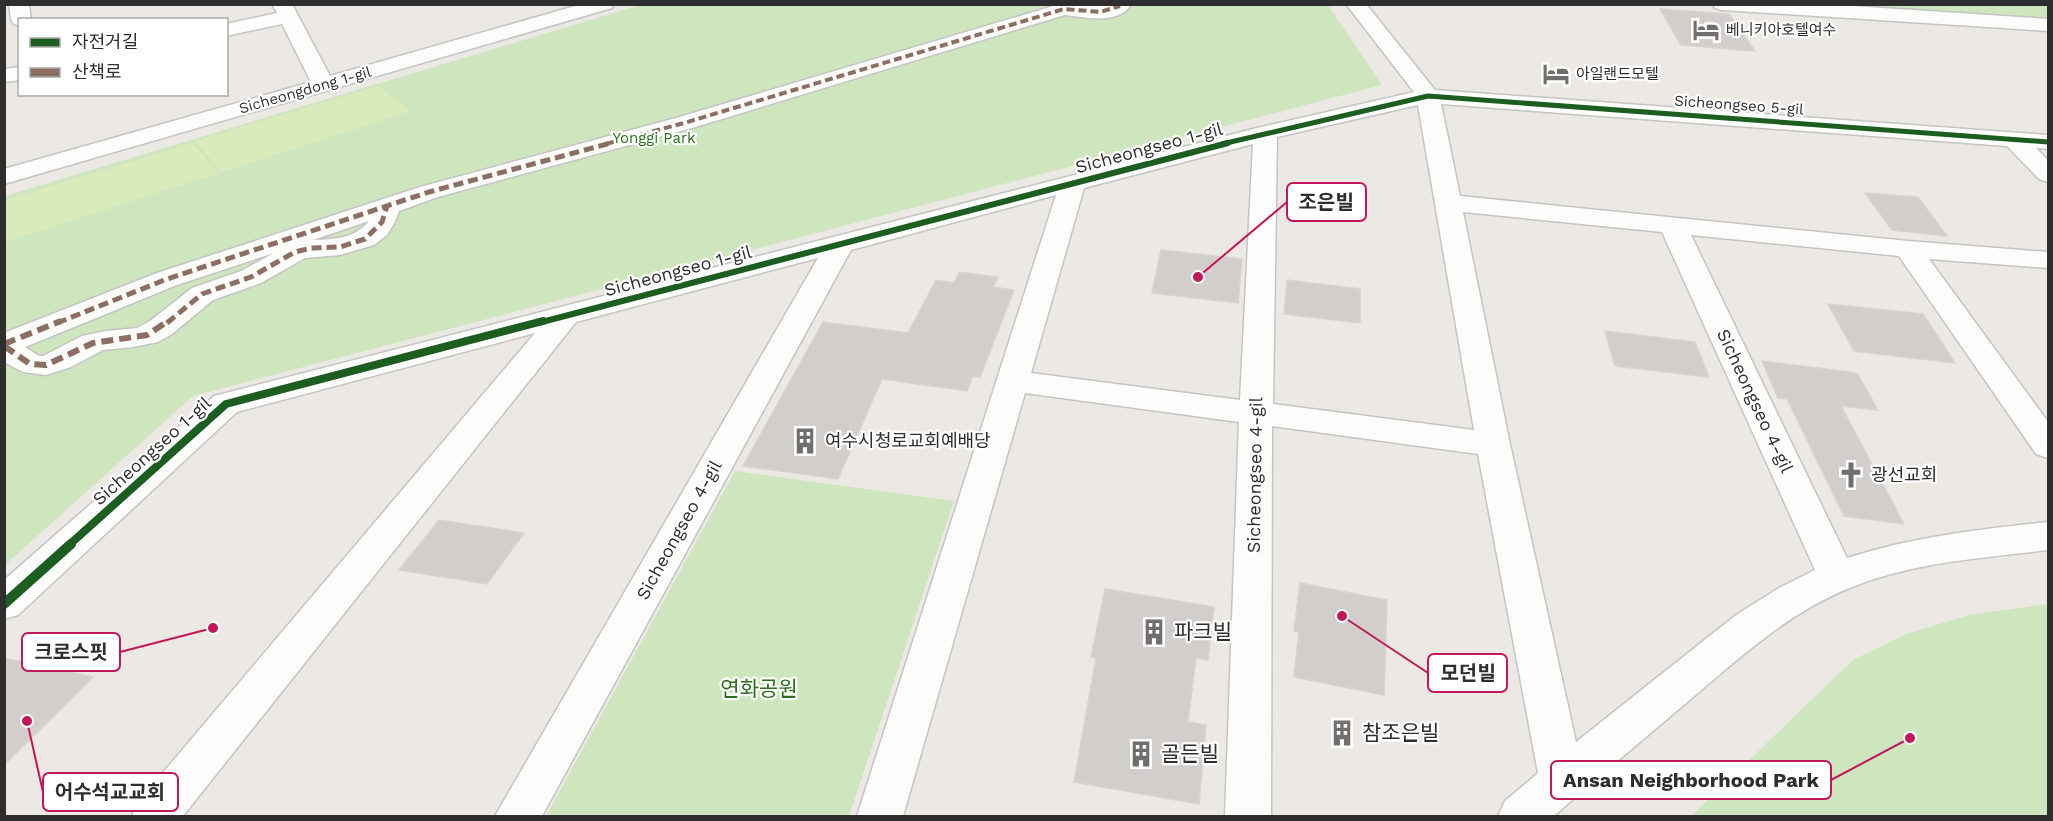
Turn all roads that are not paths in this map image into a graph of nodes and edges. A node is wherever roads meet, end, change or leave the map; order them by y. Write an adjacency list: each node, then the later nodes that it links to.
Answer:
1 (605, 4): 8 (street, Sicheongdong 1-gil)
2 (1355, 4): 9 (street)
3 (1722, 4): 6 (street)
4 (1120, 6): 17 (street)
5 (285, 11): 7 (street); 8 (street)
6 (2049, 26)
7 (228, 29)
8 (324, 85): 14 (street, Sicheongdong 1-gil)
9 (1428, 96): 10 (street, Sicheongseo 1-gil); 11 (street, Sicheongseo 5-gil); 16 (street)
10 (1265, 133): 15 (street, Sicheongseo 1-gil); 25 (street, Sicheongseo 4-gil)
11 (2013, 139): 12 (street, Sicheongseo 5-gil); 13 (street)
12 (2049, 142)
13 (2049, 174)
14 (4, 177)
15 (1072, 183): 19 (street, Sicheongseo 1-gil); 24 (street)
16 (1449, 203): 18 (street); 26 (street)
17 (387, 206): 23 (street); 23 (street)
18 (1673, 226): 20 (street); 29 (street, Sicheongseo 4-gil)
19 (840, 244): 22 (street, Sicheongseo 1-gil); 33 (street, Sicheongseo 4-gil)
20 (1908, 249): 21 (street); 27 (street)
21 (2049, 260)
22 (566, 315): 30 (street, Sicheongseo 1-gil); 32 (street)
23 (4, 345)
24 (1014, 381): 25 (street); 34 (street)
25 (1256, 413): 26 (street); 35 (street, Sicheongseo 4-gil)
26 (1493, 444): 31 (street)
27 (2049, 446)
28 (2049, 536): 29 (street)
29 (1837, 577): 31 (street)
30 (4, 604)
31 (1562, 780): 36 (street)
32 (155, 816)
33 (518, 816)
34 (880, 816)
35 (1248, 816)
36 (1521, 816)

